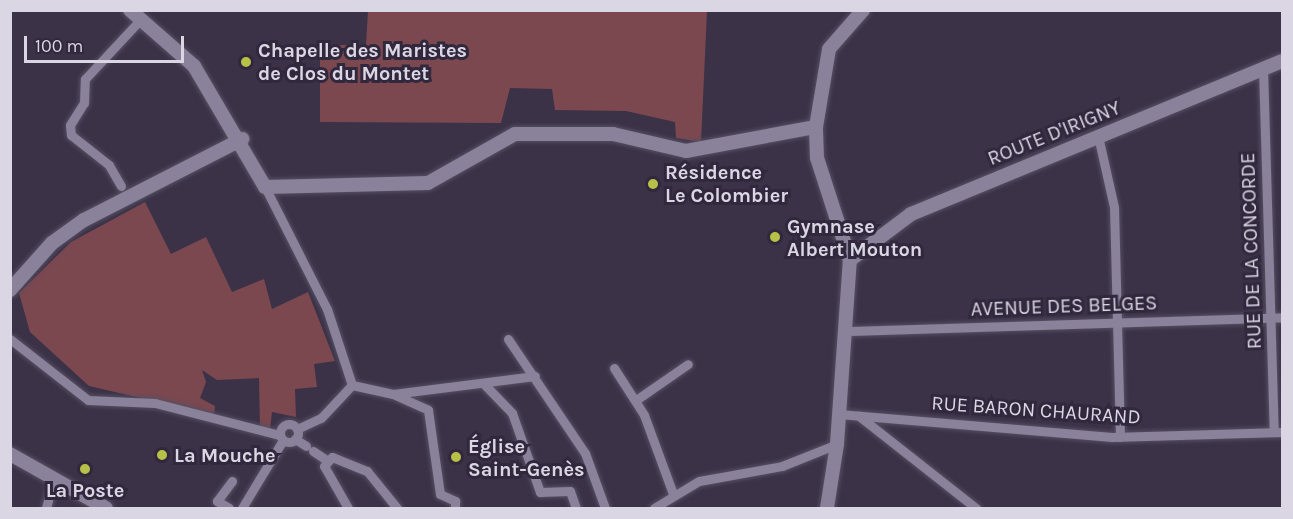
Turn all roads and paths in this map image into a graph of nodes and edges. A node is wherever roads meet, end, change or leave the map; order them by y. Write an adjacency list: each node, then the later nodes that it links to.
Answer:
1 (862, 10): 5 (street)
2 (135, 15): 7 (street); 8 (street)
3 (1282, 61): 4 (street, ROUTE D'IRIGNY)
4 (1263, 69): 6 (street, ROUTE D'IRIGNY); 12 (street, RUE DE LA CONCORDE)
5 (816, 127): 9 (street); 10 (street)
6 (1098, 136): 10 (street, ROUTE D'IRIGNY); 14 (street)
7 (242, 139): 9 (street); 11 (street)
8 (121, 186)
9 (265, 187): 22 (street)
10 (850, 260): 15 (street)
11 (10, 290)
12 (1271, 317): 13 (street, AVENUE DES BELGES); 14 (street, AVENUE DES BELGES); 27 (street, RUE DE LA CONCORDE)
13 (1282, 317)
14 (1116, 322): 15 (street, AVENUE DES BELGES); 30 (street)
15 (847, 332): 25 (street)
16 (10, 339): 29 (street)
17 (508, 339): 20 (street)
18 (687, 364): 24 (street)
19 (614, 368): 24 (street)
20 (535, 376): 21 (street); 45 (street)
21 (483, 383): 23 (street); 44 (street)
22 (352, 385): 23 (street); 28 (street)
23 (393, 394): 37 (street)
24 (636, 400): 36 (street)
25 (839, 414): 26 (street, RUE BARON CHAURAND); 31 (street)
26 (859, 416): 30 (street, RUE BARON CHAURAND); 48 (street)
27 (1278, 432): 30 (street, RUE BARON CHAURAND)
28 (296, 434): 29 (street); 29 (street); 33 (street)
29 (281, 437): 42 (street)
30 (1120, 437)
31 (837, 444): 36 (street); 47 (street)
32 (10, 454): 34 (street)
33 (330, 459): 38 (street); 43 (street)
34 (54, 479): 39 (street); 40 (street)
35 (232, 481): 41 (street)
36 (673, 494): 46 (street)
37 (455, 505)
38 (342, 506)
39 (46, 508)
40 (106, 508)
41 (229, 508)
42 (242, 508)
43 (397, 508)
44 (576, 508)
45 (605, 508)
46 (654, 508)
47 (827, 508)
48 (976, 508)

